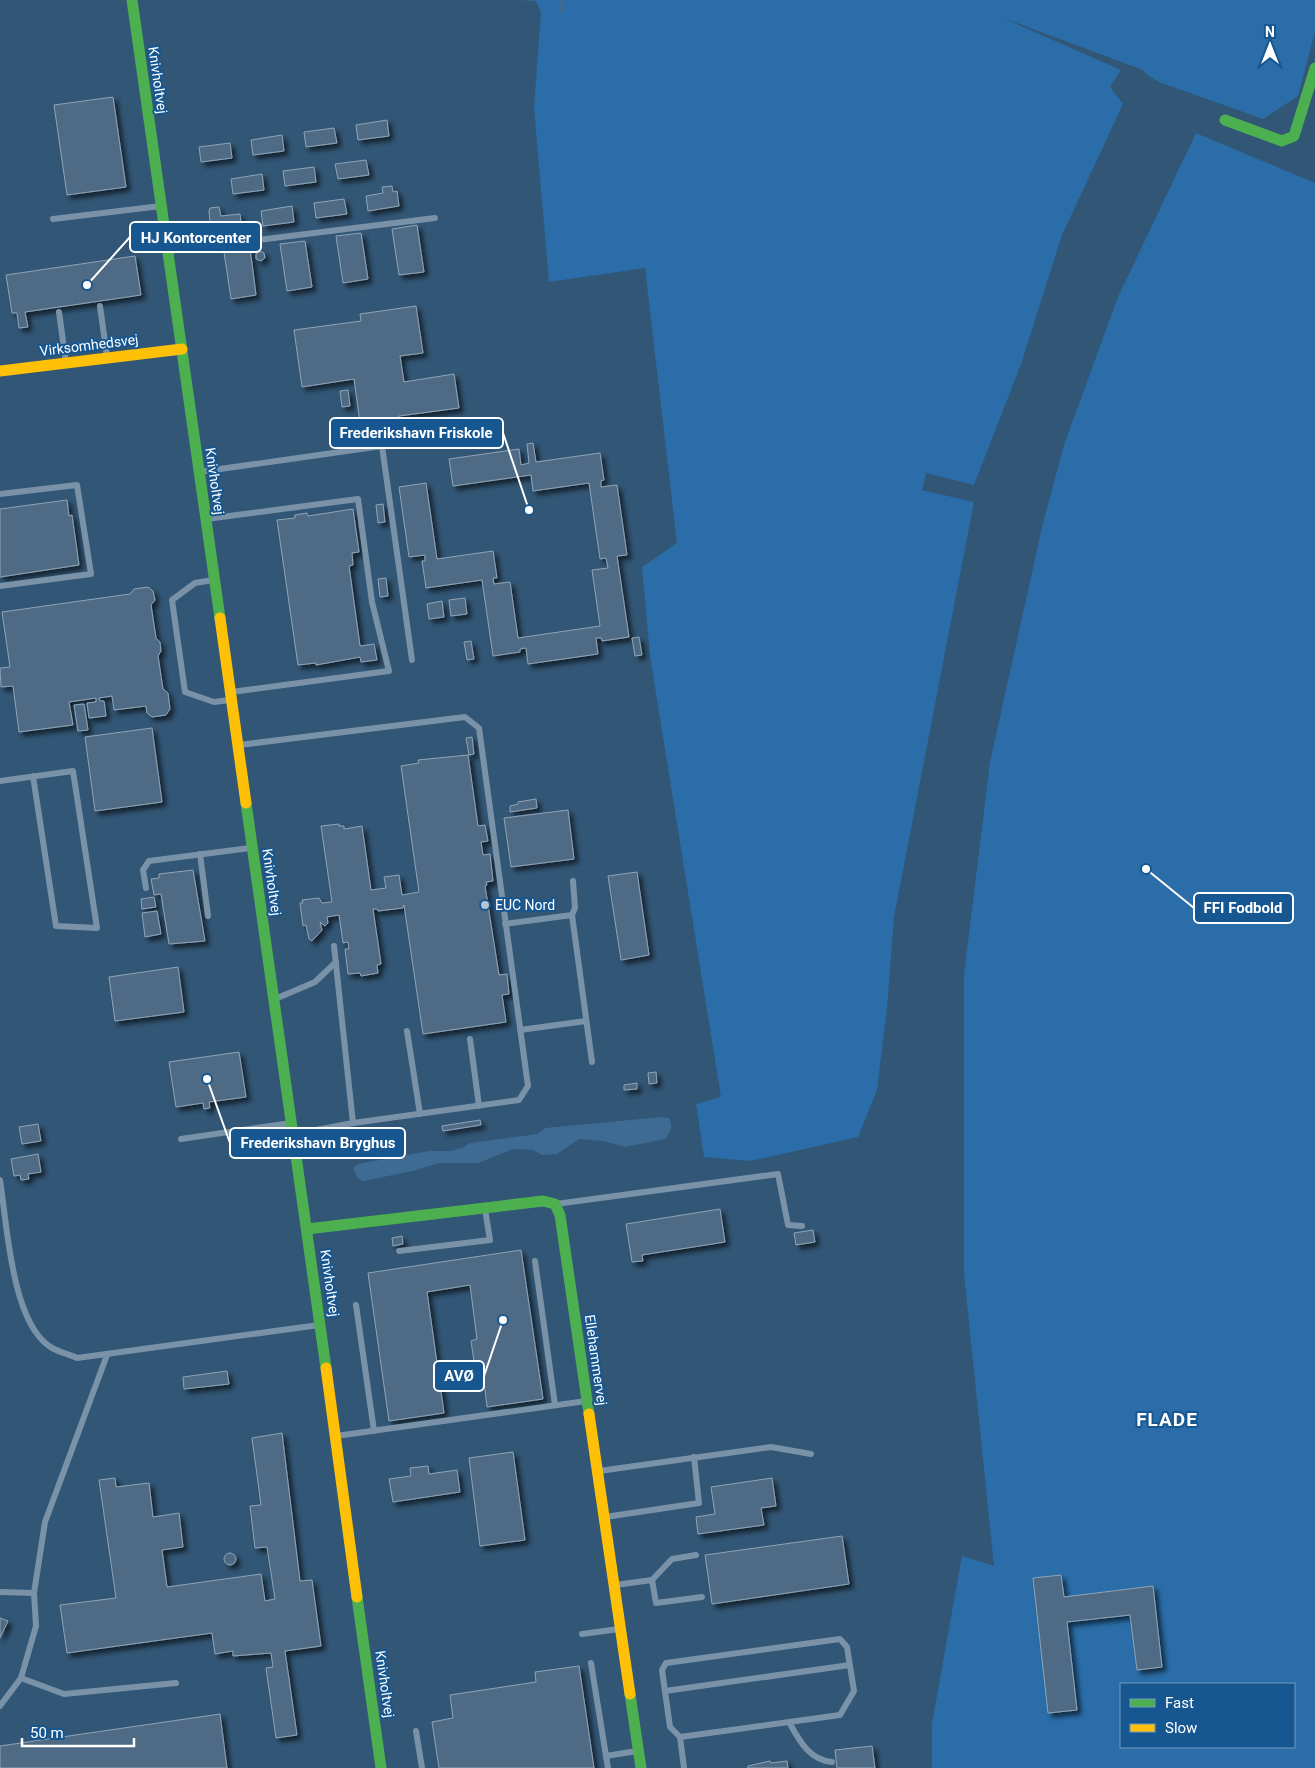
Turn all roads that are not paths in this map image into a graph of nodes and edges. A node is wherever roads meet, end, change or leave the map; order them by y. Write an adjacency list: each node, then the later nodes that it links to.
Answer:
1 (132, 0): 4 (street, Knivholtvej)
2 (1315, 68): 3 (street)
3 (1225, 120)
4 (161, 206): 6 (lane); 7 (street, Knivholtvej)
5 (435, 218): 7 (lane)
6 (53, 219)
7 (167, 251): 10 (street, Knivholtvej)
8 (100, 306): 11 (lane)
9 (59, 312): 12 (lane)
10 (182, 349): 11 (street, Virksomhedsvej); 16 (street, Knivholtvej)
11 (107, 358): 12 (street, Virksomhedsvej)
12 (66, 363): 13 (street, Virksomhedsvej)
13 (0, 372)
14 (403, 443): 15 (lane)
15 (382, 446): 16 (lane); 21 (lane)
16 (198, 472): 18 (street, Knivholtvej)
17 (0, 494): 20 (lane)
18 (205, 519): 19 (street, Knivholtvej); 22 (lane)
19 (213, 580): 22 (street, Knivholtvej); 22 (lane)
20 (0, 586)
21 (412, 660)
22 (230, 696): 23 (street, Knivholtvej)
23 (237, 745): 26 (street, Knivholtvej); 32 (lane)
24 (33, 776): 24 (lane); 25 (lane)
25 (0, 781)
26 (252, 847): 27 (lane); 35 (street, Knivholtvej)
27 (200, 854): 29 (lane); 31 (lane)
28 (573, 881): 30 (lane)
29 (146, 888)
30 (572, 915): 32 (lane); 36 (lane)
31 (208, 916)
32 (505, 924): 37 (lane)
33 (334, 946): 34 (lane)
34 (336, 962): 35 (lane); 43 (lane)
35 (274, 999): 44 (street, Knivholtvej)
36 (586, 1021): 37 (lane); 40 (lane)
37 (520, 1030): 41 (lane)
38 (407, 1031): 42 (lane)
39 (470, 1039): 41 (lane)
40 (592, 1062)
41 (479, 1106): 42 (lane)
42 (420, 1114): 43 (lane)
43 (353, 1123): 44 (lane)
44 (293, 1129): 45 (lane); 50 (street, Knivholtvej)
45 (181, 1139)
46 (0, 1180): 55 (lane)
47 (555, 1204): 48 (street); 49 (lane); 56 (street, Ellehammervej)
48 (485, 1208): 50 (street); 51 (lane)
49 (802, 1226)
50 (307, 1229): 54 (street, Knivholtvej)
51 (399, 1251)
52 (535, 1261): 57 (lane)
53 (356, 1305): 58 (lane)
54 (320, 1325): 55 (lane); 59 (street, Knivholtvej)
55 (107, 1355): 68 (lane)
56 (587, 1401): 57 (lane); 62 (street, Ellehammervej)
57 (555, 1405): 58 (lane)
58 (374, 1431): 59 (lane)
59 (336, 1436): 84 (street, Knivholtvej)
60 (811, 1454): 61 (lane)
61 (694, 1457): 62 (lane); 63 (lane)
62 (597, 1471): 63 (street, Ellehammervej)
63 (605, 1517): 66 (street, Ellehammervej)
64 (696, 1555): 65 (lane)
65 (652, 1580): 66 (lane); 69 (lane)
66 (614, 1585): 70 (street, Ellehammervej)
67 (0, 1592): 68 (lane)
68 (34, 1593): 74 (lane)
69 (702, 1597)
70 (620, 1629): 71 (lane); 81 (street, Ellehammervej)
71 (582, 1634)
72 (591, 1663): 82 (lane)
73 (850, 1665): 76 (lane); 76 (lane); 78 (lane)
74 (21, 1678): 75 (lane); 77 (lane)
75 (176, 1683)
76 (666, 1691): 80 (lane)
77 (0, 1706)
78 (789, 1722): 80 (lane); 83 (lane)
79 (416, 1731): 85 (lane)
80 (680, 1737): 88 (lane)
81 (638, 1751): 82 (lane); 87 (street, Ellehammervej)
82 (606, 1756): 86 (lane)
83 (832, 1762)
84 (381, 1768)
85 (422, 1768)
86 (608, 1768)
87 (641, 1768)
88 (684, 1768)

